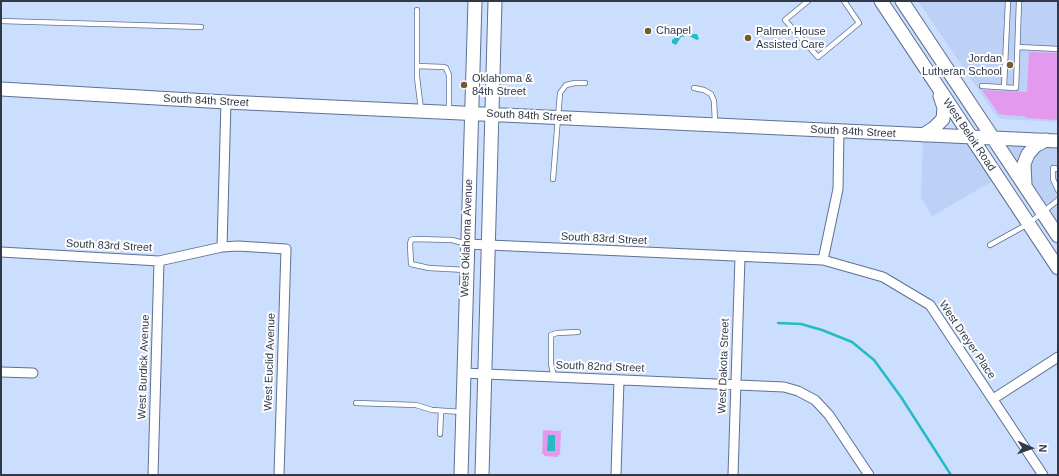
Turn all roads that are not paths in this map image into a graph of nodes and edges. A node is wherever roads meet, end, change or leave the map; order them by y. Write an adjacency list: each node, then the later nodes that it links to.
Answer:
1 (474, 1): 24 (main road, West Oklahoma Avenue)
2 (495, 1): 25 (main road, West Oklahoma Avenue)
3 (808, 1): 4 (lane)
4 (844, 1)
5 (881, 1): 17 (main road, West Beloit Road)
6 (902, 1): 31 (main road, West Beloit Road)
7 (1008, 1): 18 (lane)
8 (1019, 1): 12 (lane)
9 (417, 10): 14 (lane)
10 (1, 21): 11 (lane)
11 (201, 28)
12 (1018, 47): 13 (lane); 18 (lane)
13 (1058, 49)
14 (417, 66): 22 (lane); 23 (lane)
15 (584, 83): 26 (lane)
16 (982, 86): 18 (lane)
17 (937, 87): 29 (main road); 30 (main road, West Beloit Road)
18 (1004, 87)
19 (694, 88): 27 (lane)
20 (1, 89): 21 (main road, South 84th Street)
21 (226, 102): 22 (main road, South 84th Street); 44 (street)
22 (421, 110): 23 (main road, South 84th Street)
23 (449, 112): 24 (main road, South 84th Street)
24 (471, 113): 25 (main road, South 84th Street); 41 (main road, West Oklahoma Avenue)
25 (492, 114): 26 (main road, South 84th Street); 42 (main road, West Oklahoma Avenue)
26 (557, 117): 27 (main road, South 84th Street); 34 (lane)
27 (715, 125): 28 (main road, South 84th Street)
28 (839, 131): 29 (main road, South 84th Street); 48 (street)
29 (923, 135): 30 (main road, South 84th Street)
30 (970, 137): 31 (main road, South 84th Street); 39 (main road, West Beloit Road)
31 (992, 138): 32 (main road, South 84th Street); 35 (main road, West Beloit Road)
32 (1052, 141): 35 (main road)
33 (1058, 169): 36 (lane)
34 (553, 179)
35 (1025, 187): 38 (main road, West Beloit Road)
36 (1058, 190)
37 (1058, 200): 38 (lane)
38 (1042, 213): 39 (lane); 40 (main road, West Beloit Road)
39 (1028, 224): 43 (lane); 50 (main road, West Beloit Road)
40 (1058, 236)
41 (467, 244): 42 (street, South 83rd Street); 51 (main road, West Oklahoma Avenue); 51 (lane)
42 (488, 245): 47 (street, South 83rd Street); 57 (main road, West Oklahoma Avenue)
43 (990, 245)
44 (222, 246): 45 (street, South 83rd Street); 49 (street, South 83rd Street)
45 (286, 250): 67 (street, West Euclid Avenue)
46 (1, 252): 49 (street, South 83rd Street)
47 (740, 257): 48 (street, West Dreyer Place); 60 (street, West Dakota Street)
48 (823, 260): 61 (street, West Dreyer Place)
49 (159, 261): 66 (street, West Burdick Avenue)
50 (1058, 268)
51 (466, 270): 56 (main road, West Oklahoma Avenue)
52 (578, 332): 58 (lane)
53 (1058, 357): 61 (street)
54 (1, 372): 55 (street)
55 (33, 373)
56 (463, 373): 57 (street, South 82nd Street); 64 (main road, West Oklahoma Avenue)
57 (485, 374): 58 (street, South 82nd Street); 69 (main road, West Oklahoma Avenue)
58 (554, 377): 59 (street, South 82nd Street)
59 (619, 380): 60 (street, South 82nd Street); 70 (street)
60 (736, 385): 71 (street, West Dakota Street); 72 (street, South 82nd Street)
61 (993, 399): 73 (street, West Dreyer Place)
62 (356, 403): 63 (lane)
63 (441, 411): 64 (lane); 65 (lane)
64 (462, 412): 68 (main road, West Oklahoma Avenue)
65 (440, 434)
66 (153, 475)
67 (279, 475)
68 (461, 475)
69 (482, 475)
70 (616, 475)
71 (733, 475)
72 (869, 475)
73 (1043, 475)

